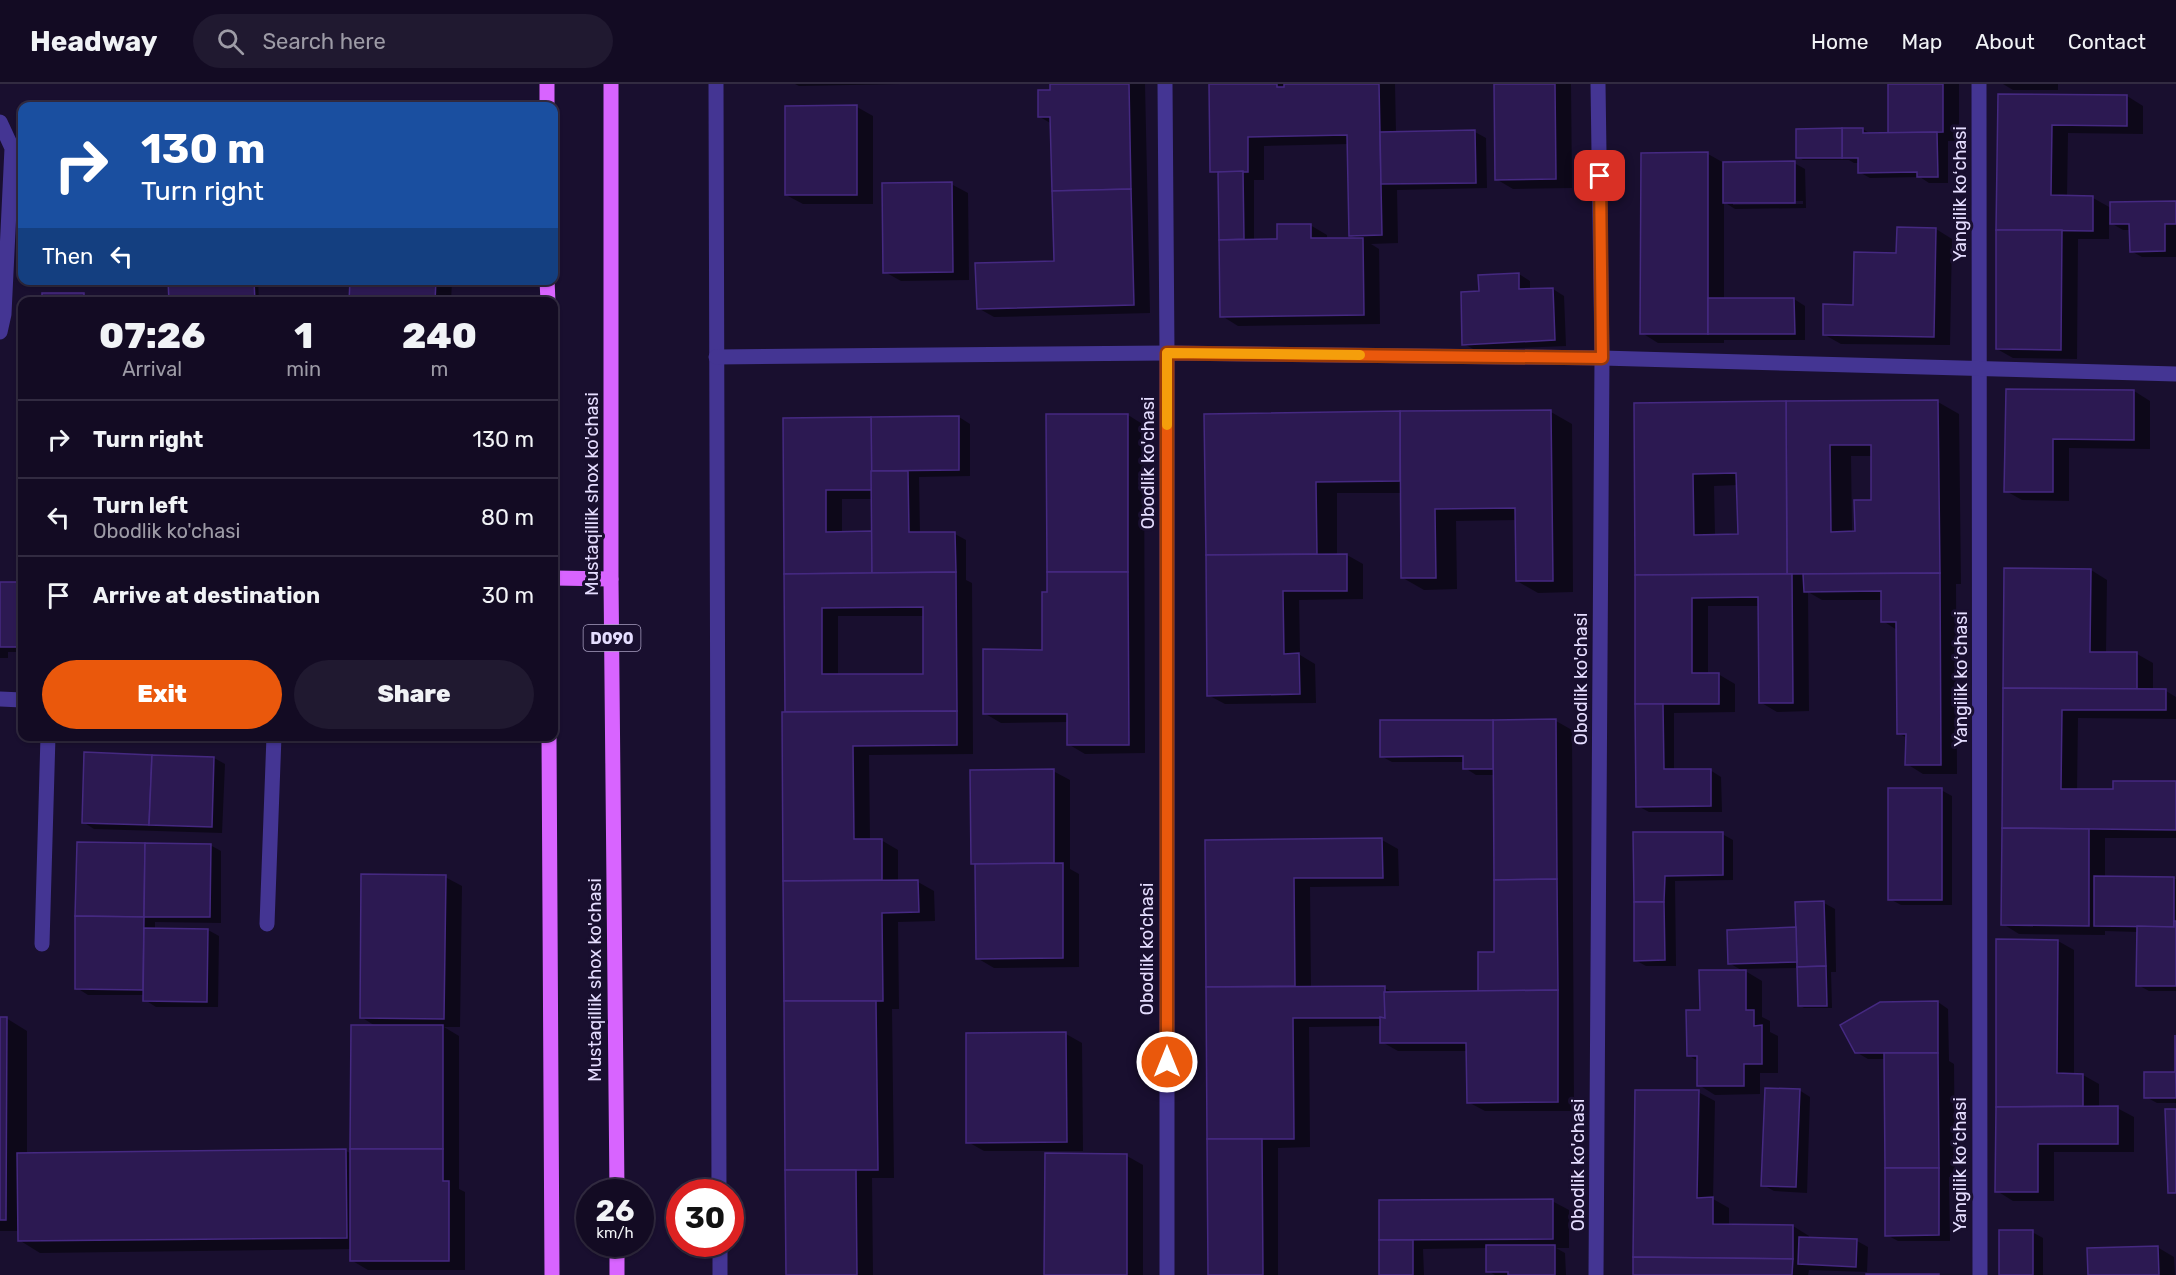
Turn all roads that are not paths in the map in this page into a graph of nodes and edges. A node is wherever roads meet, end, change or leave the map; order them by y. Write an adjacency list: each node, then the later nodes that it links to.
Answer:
1 (547, 84): 7 (main road)
2 (611, 84): 17 (main road, Mustaqillik shox ko'chasi / D090)
3 (716, 84): 12 (street)
4 (1165, 84): 11 (street, Obodlik ko'chasi)
5 (1598, 84): 13 (street, Obodlik ko'chasi)
6 (1979, 84): 14 (street, Yangilik koʻchasi)
7 (547, 102)
8 (0, 122): 9 (street)
9 (12, 148): 10 (street)
10 (0, 332)
11 (1167, 353): 12 (street); 13 (street); 32 (street, Obodlik ko'chasi)
12 (716, 357): 26 (street)
13 (1602, 358): 14 (street); 33 (street, Obodlik ko'chasi)
14 (1981, 369): 15 (street); 34 (street, Yangilik koʻchasi)
15 (2176, 374)
16 (558, 578): 17 (main road)
17 (611, 579): 25 (main road, Mustaqillik shox ko'chasi / D090)
18 (0, 699): 19 (street)
19 (18, 700)
20 (48, 741): 24 (street)
21 (274, 741): 23 (street)
22 (549, 741): 29 (main road)
23 (267, 924)
24 (42, 944)
25 (617, 1179)
26 (719, 1179)
27 (617, 1257): 30 (main road)
28 (720, 1257): 31 (street)
29 (552, 1275)
30 (617, 1275)
31 (720, 1275)
32 (1167, 1275)
33 (1596, 1275)
34 (1980, 1275)

